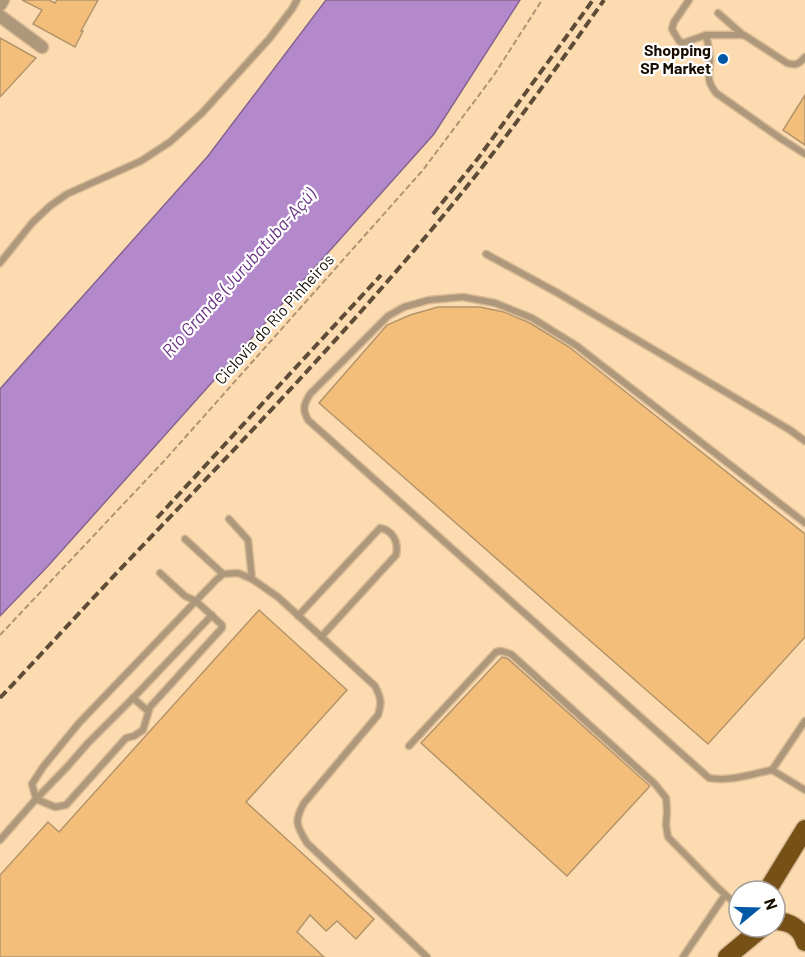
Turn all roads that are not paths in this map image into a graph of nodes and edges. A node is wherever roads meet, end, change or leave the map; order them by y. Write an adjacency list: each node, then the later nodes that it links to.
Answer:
1 (3, 0): 4 (street)
2 (297, 0): 13 (lane)
3 (688, 0): 7 (lane)
4 (0, 4)
5 (718, 13): 8 (lane)
6 (0, 16): 9 (street)
7 (706, 35): 8 (lane); 11 (lane)
8 (744, 35): 10 (lane)
9 (42, 47)
10 (805, 57)
11 (805, 154)
12 (486, 255): 14 (lane)
13 (0, 262)
14 (805, 441)
15 (229, 519): 20 (lane)
16 (805, 523): 29 (lane)
17 (185, 539): 19 (lane)
18 (160, 573): 21 (lane)
19 (224, 574): 20 (lane); 21 (lane)
20 (252, 579): 23 (lane)
21 (196, 602): 22 (lane); 31 (lane)
22 (212, 615): 25 (lane); 26 (lane)
23 (298, 616): 24 (lane); 24 (lane)
24 (321, 637): 40 (lane)
25 (134, 698): 26 (lane); 31 (lane)
26 (148, 711): 31 (lane)
27 (805, 722): 29 (lane)
28 (409, 746): 35 (lane)
29 (772, 770): 30 (lane)
30 (805, 790)
31 (36, 799): 33 (lane)
32 (805, 829): 34 (highway)
33 (0, 840)
34 (774, 879)
35 (725, 895): 41 (lane)
36 (787, 922): 39 (highway)
37 (737, 939): 42 (highway)
38 (748, 939): 42 (highway)
39 (805, 942)
40 (426, 957)
41 (683, 957)
42 (726, 957)

